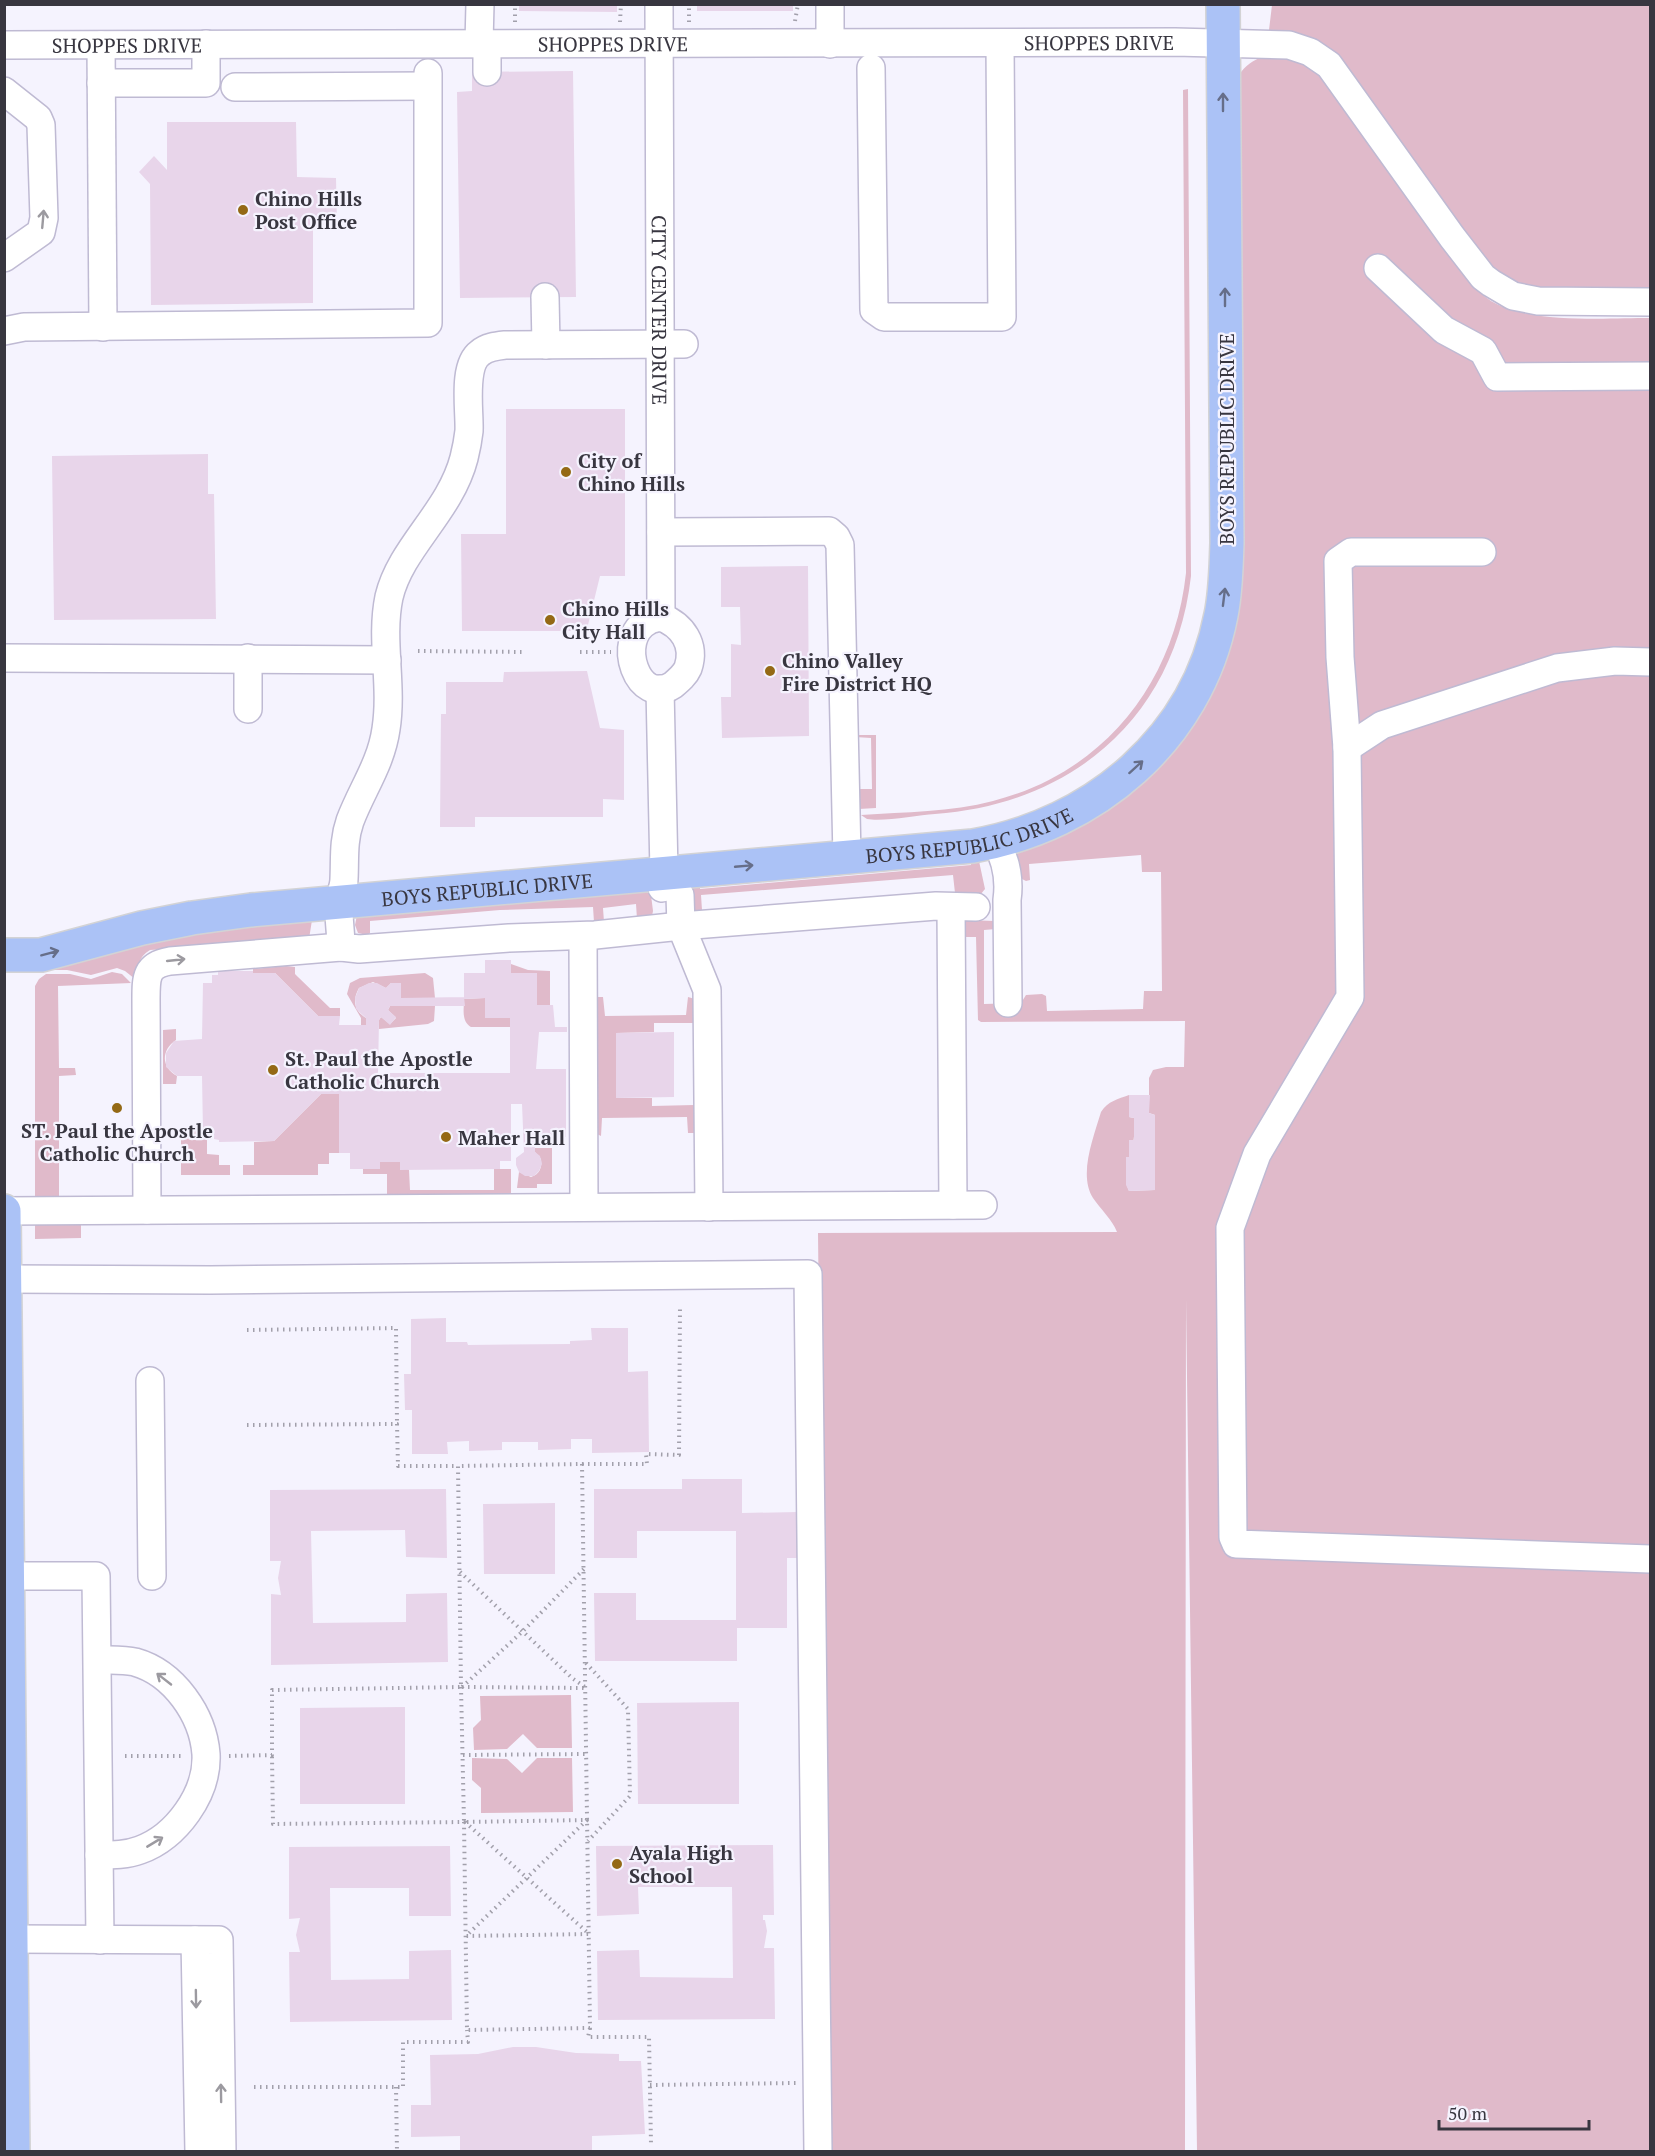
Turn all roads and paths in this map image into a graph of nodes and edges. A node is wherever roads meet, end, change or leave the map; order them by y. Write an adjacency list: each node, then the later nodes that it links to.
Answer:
1 (480, 4): 6 (street)
2 (659, 4): 9 (street, CITY CENTER DRIVE)
3 (830, 4): 10 (street)
4 (1200, 4): 7 (main road, BOYS REPUBLIC DRIVE)
5 (1223, 4): 7 (main road, BOYS REPUBLIC DRIVE)
6 (483, 43): 8 (street, SHOPPES DRIVE); 9 (street, SHOPPES DRIVE); 15 (street)
7 (1212, 43): 11 (street, SHOPPES DRIVE); 22 (street, SHOPPES DRIVE); 42 (main road, BOYS REPUBLIC DRIVE, one-way to 7); 43 (main road, BOYS REPUBLIC DRIVE)
8 (206, 44): 13 (street, SHOPPES DRIVE); 16 (street)
9 (660, 44): 10 (street, SHOPPES DRIVE); 25 (street, CITY CENTER DRIVE)
10 (830, 44): 11 (street, SHOPPES DRIVE)
11 (1000, 44): 14 (street)
12 (4, 45): 13 (street, SHOPPES DRIVE)
13 (101, 45): 16 (street)
14 (871, 68)
15 (487, 72)
16 (101, 83): 23 (street)
17 (235, 87): 23 (street)
18 (4, 91): 19 (street, one-way to 18)
19 (4, 258)
20 (1378, 268): 27 (street)
21 (545, 297): 26 (street)
22 (1650, 302)
23 (103, 327): 24 (street)
24 (4, 331)
25 (673, 344): 26 (street); 28 (street, CITY CENTER DRIVE)
26 (546, 345): 37 (street)
27 (1650, 376)
28 (661, 532): 30 (street, CITY CENTER DRIVE); 43 (street)
29 (1482, 552): 41 (street)
30 (661, 617): 39 (street); 39 (street)
31 (418, 651): 32 (path)
32 (524, 652)
33 (580, 652): 34 (path)
34 (614, 652)
35 (4, 658): 36 (street)
36 (248, 658): 37 (street); 40 (street)
37 (387, 660): 45 (street)
38 (1650, 662): 41 (street)
39 (660, 689): 44 (street)
40 (248, 709)
41 (1347, 748): 65 (street)
42 (996, 842): 43 (main road, BOYS REPUBLIC DRIVE); 50 (street)
43 (847, 847): 44 (main road, BOYS REPUBLIC DRIVE)
44 (664, 862): 45 (main road, BOYS REPUBLIC DRIVE); 46 (street)
45 (341, 891): 48 (street); 49 (main road, BOYS REPUBLIC DRIVE)
46 (681, 926): 47 (street); 51 (street); 54 (street)
47 (583, 936): 48 (street); 53 (street)
48 (341, 947): 55 (street, one-way to 48)
49 (4, 954)
50 (1008, 1003)
51 (953, 1205): 52 (street); 54 (street)
52 (983, 1205)
53 (584, 1207): 54 (street); 55 (street)
54 (709, 1207)
55 (147, 1210): 56 (street)
56 (4, 1211): 57 (main road)
57 (6, 1279): 68 (main road); 93 (street)
58 (680, 1306): 63 (path)
59 (247, 1330): 61 (path)
60 (150, 1381): 69 (street)
61 (397, 1424): 62 (path); 64 (path)
62 (247, 1425)
63 (582, 1464): 64 (path); 66 (path)
64 (458, 1466): 67 (path)
65 (1650, 1559)
66 (584, 1569): 70 (path); 72 (path)
67 (460, 1572): 70 (path); 73 (path)
68 (8, 1576): 71 (street); 75 (main road)
69 (152, 1576)
70 (522, 1632): 73 (path); 74 (path)
71 (98, 1660): 80 (street, one-way to 71); 84 (street)
72 (585, 1663): 74 (path); 83 (path)
73 (461, 1687): 74 (path); 77 (path); 78 (path)
74 (585, 1688): 76 (path)
75 (7, 1710): 88 (main road)
76 (586, 1754): 78 (path); 81 (path)
77 (272, 1755): 80 (path); 82 (path)
78 (463, 1755): 82 (path)
79 (125, 1756): 80 (path)
80 (206, 1756): 84 (street, one-way to 80)
81 (587, 1820): 82 (path); 83 (path); 85 (path)
82 (464, 1822): 85 (path); 87 (path)
83 (588, 1841): 86 (path)
84 (99, 1856): 89 (street)
85 (526, 1878): 86 (path); 87 (path)
86 (589, 1934): 87 (path); 91 (path)
87 (466, 1936): 92 (path)
88 (11, 1939): 89 (street); 98 (main road)
89 (100, 1940): 90 (street)
90 (207, 1940): 99 (street, one-way to 99); 100 (street, one-way to 90)
91 (590, 2028): 92 (path); 94 (path)
92 (467, 2030): 96 (path)
93 (818, 2082): 94 (path); 102 (street)
94 (650, 2085): 97 (path)
95 (254, 2087): 96 (path)
96 (396, 2087): 101 (path)
97 (651, 2144)
98 (13, 2151)
99 (199, 2151)
100 (222, 2151)
101 (397, 2151)
102 (818, 2151)

